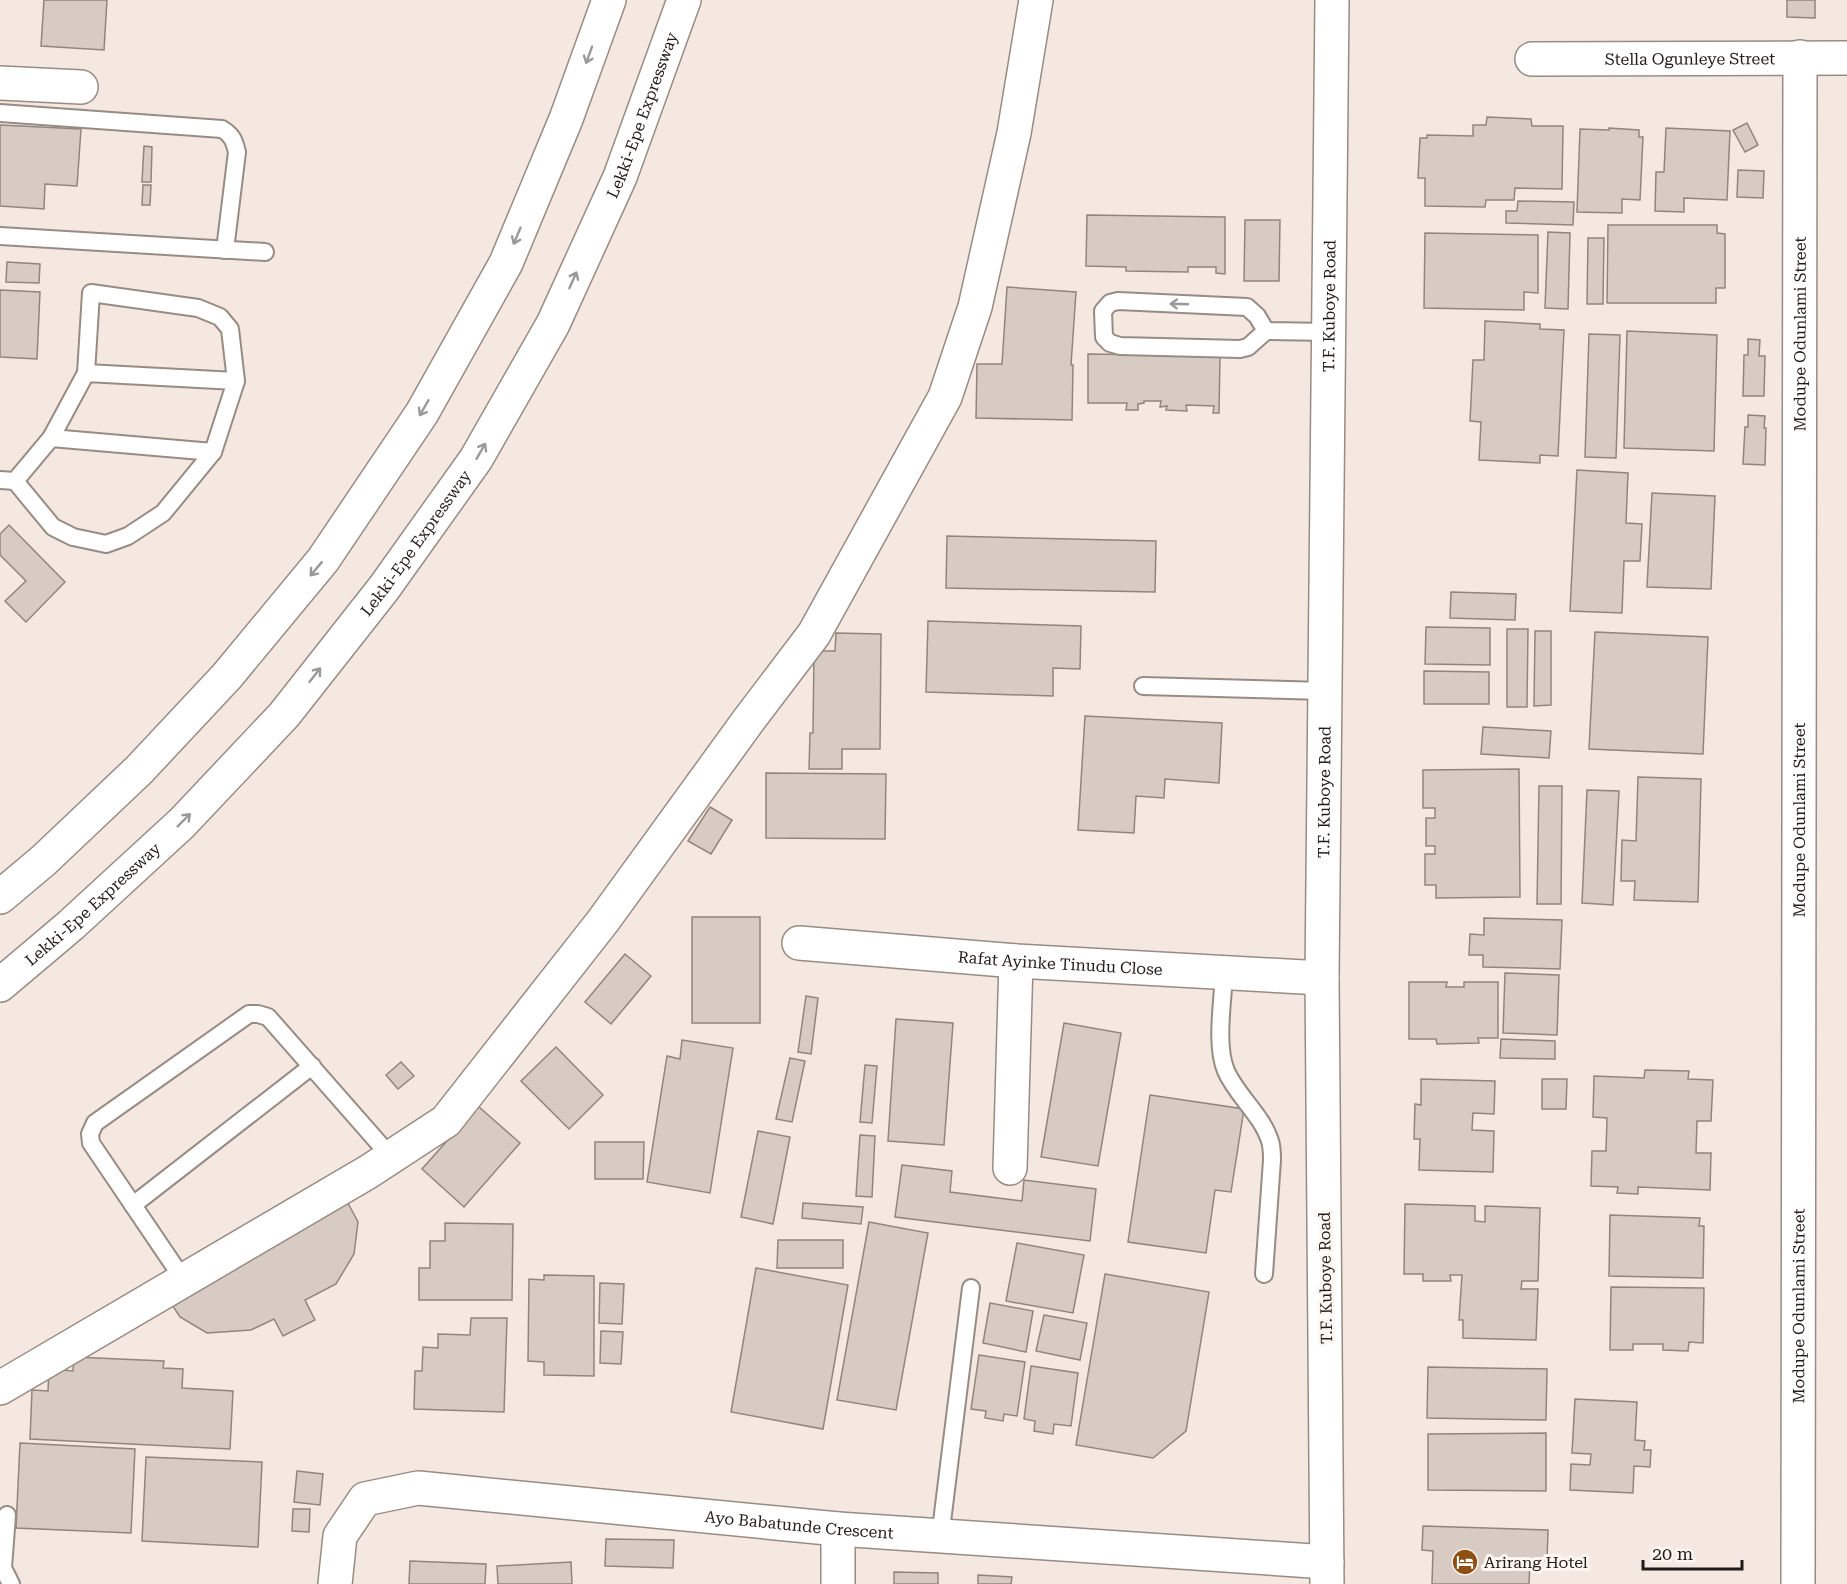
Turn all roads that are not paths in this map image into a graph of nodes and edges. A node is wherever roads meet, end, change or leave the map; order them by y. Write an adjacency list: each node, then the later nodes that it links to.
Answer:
1 (609, 0): 23 (main road, one-way to 23)
2 (684, 0): 28 (main road, Lekki-Epe Expressway, one-way to 2)
3 (1036, 0): 30 (main road)
4 (1332, 0): 15 (main road, T.F. Kuboye Road)
5 (1800, 57): 6 (main road, Stella Ogunleye Street); 7 (main road, Stella Ogunleye Street); 44 (main road, Modupe Odunlami Street)
6 (1847, 58)
7 (1532, 59)
8 (0, 83): 9 (main road)
9 (81, 87)
10 (0, 113): 12 (lane)
11 (0, 236): 12 (lane)
12 (225, 250): 13 (lane)
13 (265, 252)
14 (1266, 331): 14 (lane, one-way to 14); 15 (lane)
15 (1328, 332): 22 (main road, T.F. Kuboye Road)
16 (86, 373): 17 (lane); 17 (lane); 18 (lane)
17 (236, 381): 19 (lane)
18 (51, 438): 19 (lane); 20 (lane)
19 (213, 452): 20 (lane)
20 (8, 480)
21 (1143, 686): 22 (lane)
22 (1325, 691): 27 (main road, T.F. Kuboye Road)
23 (0, 897)
24 (799, 943): 25 (main road, Rafat Ayinke Tinudu Close)
25 (1017, 961): 26 (main road, Rafat Ayinke Tinudu Close); 31 (main road)
26 (1224, 973): 27 (main road, Rafat Ayinke Tinudu Close); 33 (lane)
27 (1322, 978): 40 (main road, T.F. Kuboye Road)
28 (0, 985)
29 (312, 1066): 30 (lane); 32 (lane); 32 (lane)
30 (392, 1157): 34 (main road)
31 (1010, 1168)
32 (133, 1205): 34 (lane)
33 (1264, 1274)
34 (183, 1280): 36 (main road)
35 (971, 1288): 39 (lane)
36 (0, 1388)
37 (7, 1515): 41 (lane)
38 (838, 1529): 39 (main road, Ayo Babatunde Crescent); 42 (main road, Ayo Babatunde Crescent); 43 (main road)
39 (940, 1538): 40 (main road, Ayo Babatunde Crescent)
40 (1327, 1573)
41 (11, 1584)
42 (335, 1584)
43 (838, 1584)
44 (1798, 1584)

